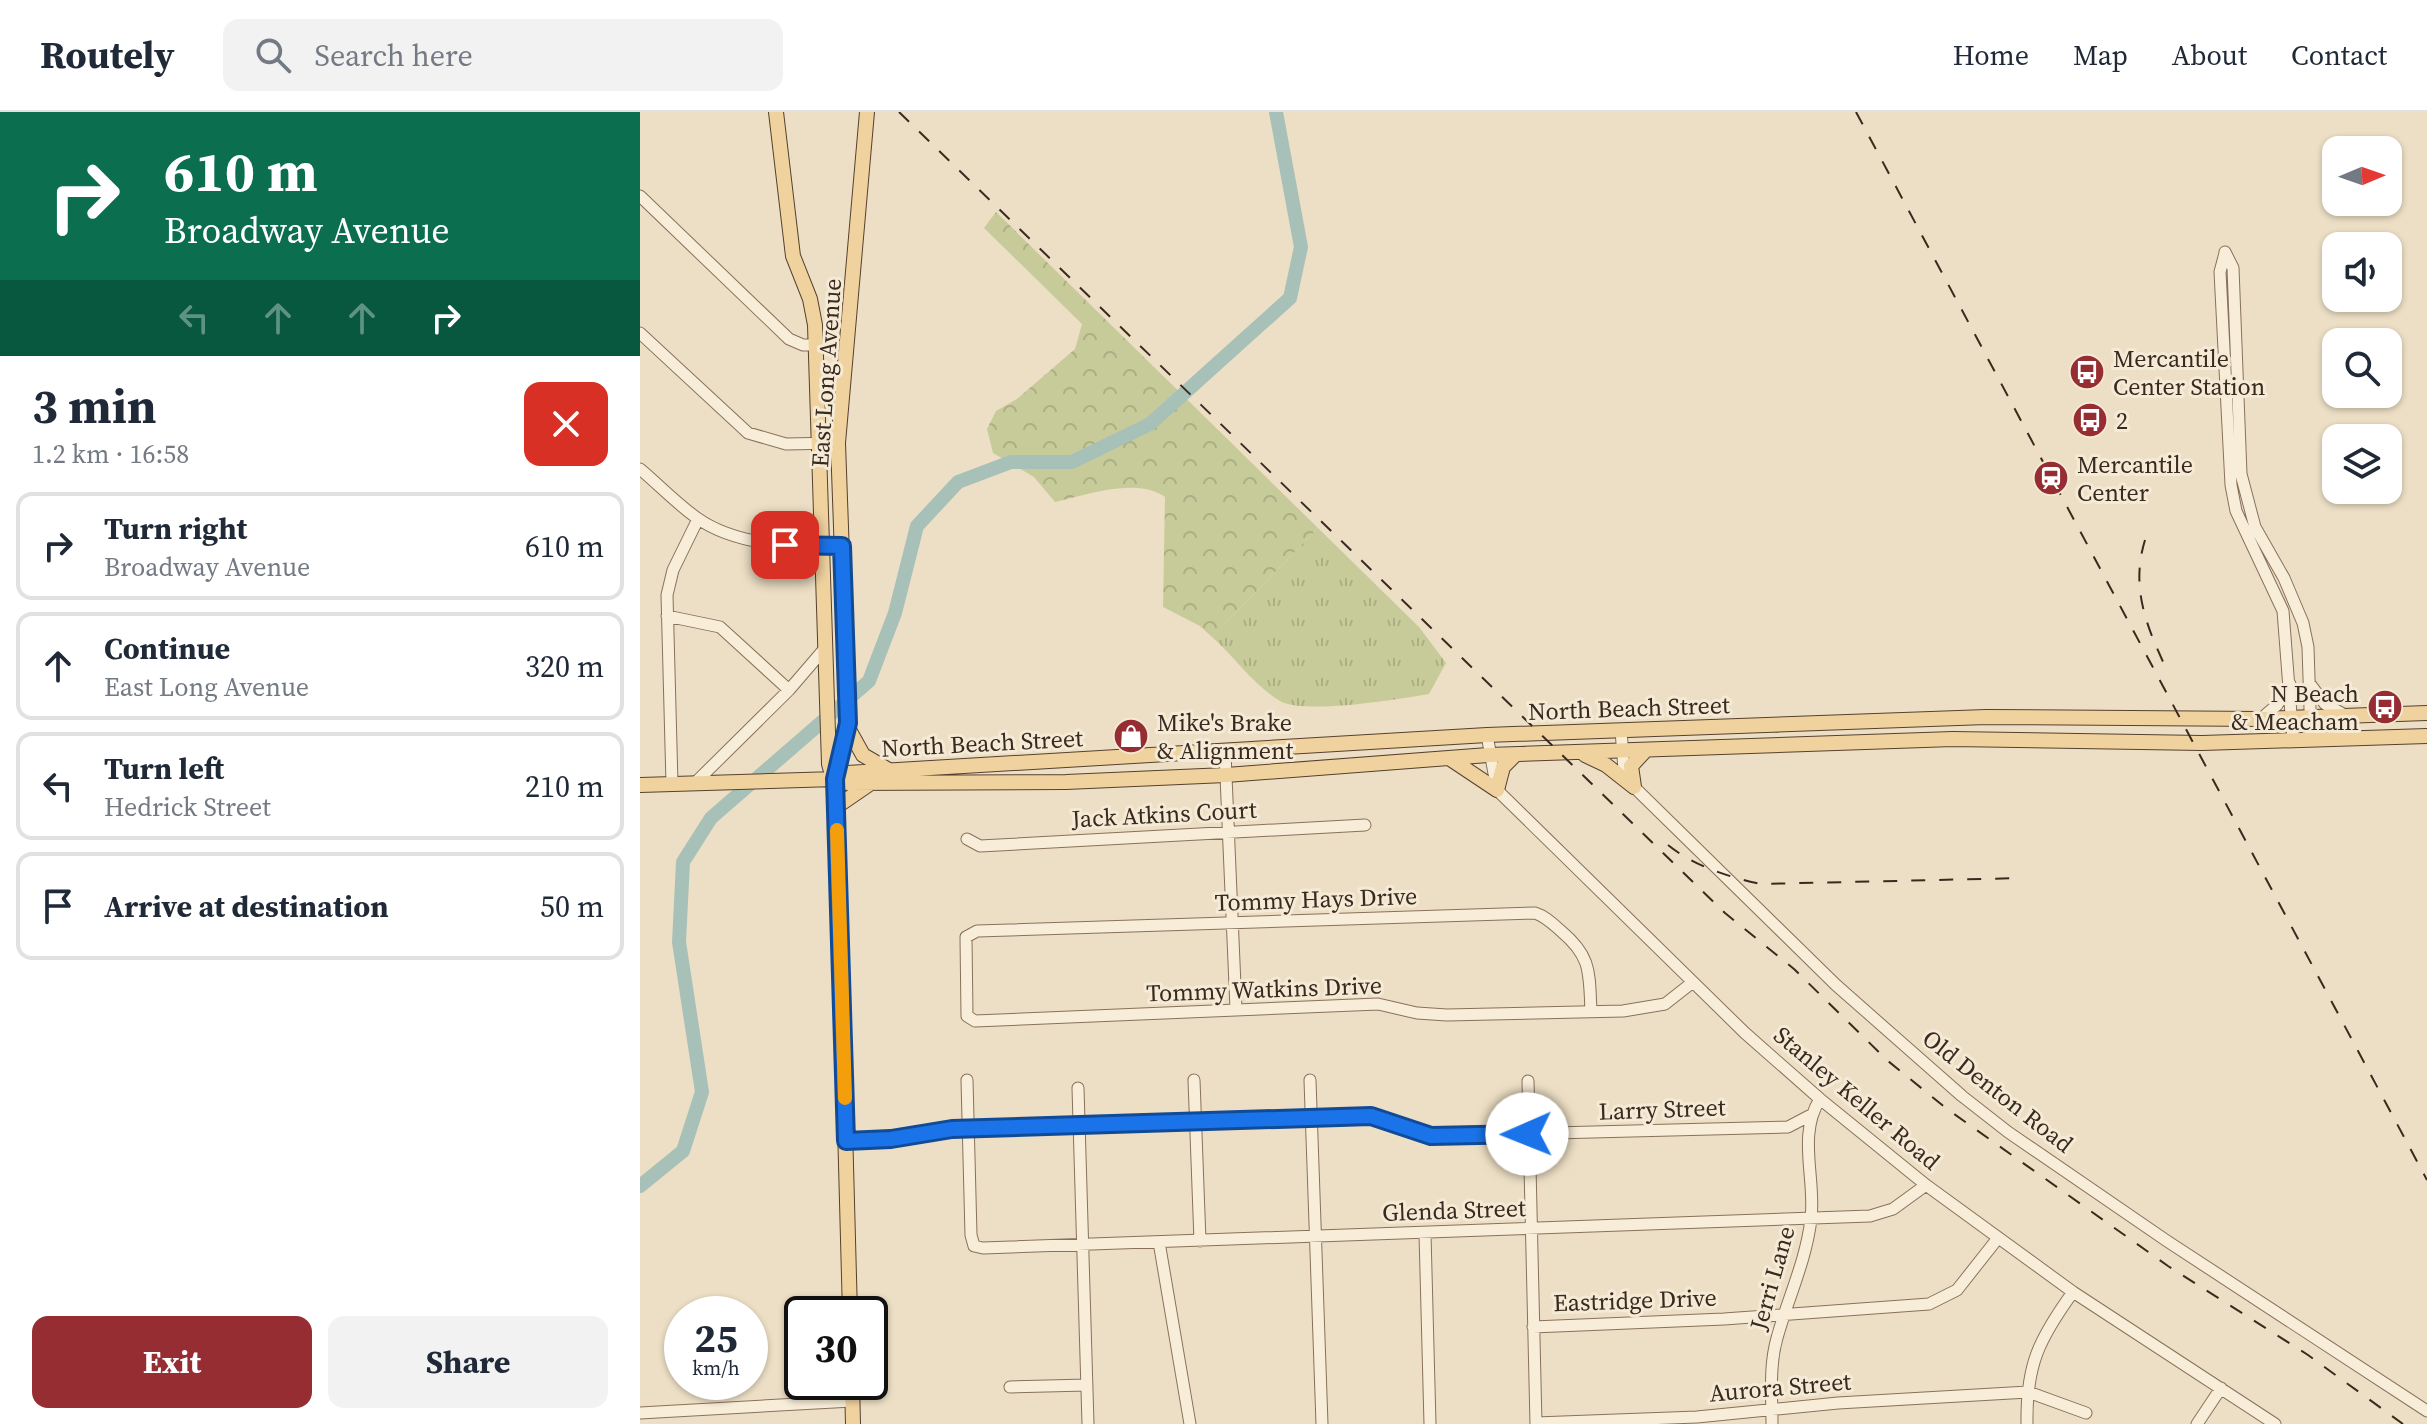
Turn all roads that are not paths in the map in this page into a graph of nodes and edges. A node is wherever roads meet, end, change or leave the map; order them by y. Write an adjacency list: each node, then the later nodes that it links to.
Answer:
1 (776, 112): 5 (main road, East Long Avenue)
2 (867, 112): 7 (main road, East Long Avenue)
3 (640, 196): 5 (street)
4 (640, 333): 6 (street)
5 (816, 345): 6 (main road, East Long Avenue)
6 (819, 443): 7 (street); 11 (main road, East Long Avenue)
7 (838, 443): 10 (main road, East Long Avenue)
8 (640, 469): 9 (street)
9 (698, 519): 11 (street); 12 (street)
10 (842, 546): 11 (street); 23 (main road, East Long Avenue)
11 (824, 547): 13 (main road, East Long Avenue)
12 (667, 616): 16 (street); 46 (street)
13 (826, 647): 16 (street); 42 (main road, East Long Avenue)
14 (2291, 683): 15 (street); 21 (street); 22 (street)
15 (2310, 684): 18 (street); 20 (street)
16 (789, 690): 44 (street)
17 (2422, 713): 18 (main road, North Beach Street); 27 (main road)
18 (2348, 716): 20 (main road, North Beach Street)
19 (1986, 717): 22 (main road, North Beach Street); 24 (main road, North Beach Street); 28 (main road)
20 (2310, 717): 21 (main road, North Beach Street); 30 (street)
21 (2292, 718): 22 (main road, North Beach Street); 29 (street)
22 (2261, 719)
23 (848, 723): 40 (main road); 42 (main road, East Long Avenue)
24 (1831, 723): 25 (main road, North Beach Street); 31 (main road)
25 (1621, 730): 26 (main road, North Beach Street); 33 (street, Old Denton Road)
26 (1487, 735): 34 (main road, North Beach Street); 36 (street)
27 (2422, 736): 30 (main road, North Beach Street)
28 (1986, 738): 29 (main road, North Beach Street); 31 (main road, North Beach Street)
29 (2293, 740): 30 (main road, North Beach Street)
30 (2311, 740)
31 (1832, 744): 32 (main road, North Beach Street)
32 (1645, 751): 33 (main road, North Beach Street); 48 (main road)
33 (1622, 752): 35 (main road, North Beach Street); 48 (street, Old Denton Road)
34 (1225, 753): 39 (main road, North Beach Street); 41 (street)
35 (1581, 753): 37 (main road, North Beach Street); 48 (main road)
36 (1488, 755): 37 (main road, North Beach Street); 38 (main road, North Beach Street); 49 (street)
37 (1515, 755): 49 (main road)
38 (1449, 758): 41 (main road, North Beach Street); 49 (main road)
39 (1066, 760): 40 (main road, North Beach Street); 43 (main road)
40 (890, 771): 42 (main road, North Beach Street)
41 (1226, 775): 43 (main road, North Beach Street); 52 (street)
42 (835, 779): 44 (main road, North Beach Street); 45 (main road, North Beach Street); 50 (main road)
43 (1066, 782): 45 (main road, North Beach Street)
44 (695, 783): 46 (main road, North Beach Street)
45 (871, 783): 50 (main road)
46 (672, 784): 47 (main road, North Beach Street)
47 (640, 785)
48 (1634, 787): 91 (street, Old Denton Road)
49 (1497, 790): 56 (street, Stanley Keller Road)
50 (836, 807): 71 (main road)
51 (1365, 825): 52 (street, Jack Atkins Court)
52 (1228, 833): 53 (street, Jack Atkins Court); 54 (street)
53 (967, 839)
54 (1231, 924): 55 (street, Tommy Hays Drive); 57 (street); 58 (street, Tommy Hays Drive)
55 (977, 931): 57 (street, Tommy Watkins Drive)
56 (1693, 982): 58 (street, Tommy Watkins Drive); 64 (street, Stanley Keller Road)
57 (1236, 1009): 58 (street, Tommy Watkins Drive)
58 (1591, 1011)
59 (967, 1080): 69 (street)
60 (1194, 1080): 67 (street)
61 (1310, 1080): 66 (street)
62 (1528, 1081): 70 (street)
63 (1078, 1088): 68 (street)
64 (1820, 1099): 65 (street); 72 (street, Stanley Keller Road)
65 (1809, 1116): 70 (street, Larry Street); 73 (street, Jerri Lane)
66 (1311, 1117): 67 (street, Larry Street); 70 (street, Larry Street); 76 (street)
67 (1196, 1121): 68 (street, Larry Street); 78 (street)
68 (1081, 1125): 69 (street, Larry Street); 80 (street)
69 (969, 1129): 71 (street, Larry Street); 80 (street, Glenda Street)
70 (1527, 1134): 74 (street)
71 (846, 1141): 82 (main road)
72 (1926, 1185): 73 (street, Glenda Street); 77 (street, Stanley Keller Road)
73 (1811, 1218): 74 (street, Glenda Street); 83 (street, Jerri Lane)
74 (1531, 1229): 75 (street, Glenda Street); 84 (street)
75 (1425, 1234): 76 (street, Glenda Street); 99 (street)
76 (1316, 1237): 78 (street, Glenda Street); 98 (street)
77 (1998, 1238): 81 (street, Stanley Keller Road); 83 (street, Eastridge Drive)
78 (1200, 1241): 79 (street, Glenda Street)
79 (1159, 1242): 80 (street, Glenda Street); 97 (street)
80 (1082, 1245): 85 (street)
81 (2073, 1292): 87 (street, Stanley Keller Road); 88 (street)
82 (850, 1296)
83 (1786, 1314): 84 (street, Eastridge Drive); 90 (street, Jerri Lane)
84 (1533, 1327): 94 (street)
85 (1087, 1385): 86 (street); 96 (street)
86 (1010, 1387)
87 (2221, 1388): 102 (street); 103 (street, Stanley Keller Road)
88 (2028, 1392): 90 (street, Aurora Street); 93 (street); 101 (street)
89 (852, 1401): 92 (street); 95 (main road)
90 (1772, 1409): 94 (street, Aurora Street); 100 (street, Jerri Lane)
91 (2427, 1411)
92 (640, 1413)
93 (2086, 1413)
94 (1536, 1423)
95 (853, 1424)
96 (1088, 1424)
97 (1190, 1424)
98 (1322, 1424)
99 (1430, 1424)
100 (1772, 1424)
101 (2027, 1424)
102 (2197, 1424)
103 (2275, 1424)

